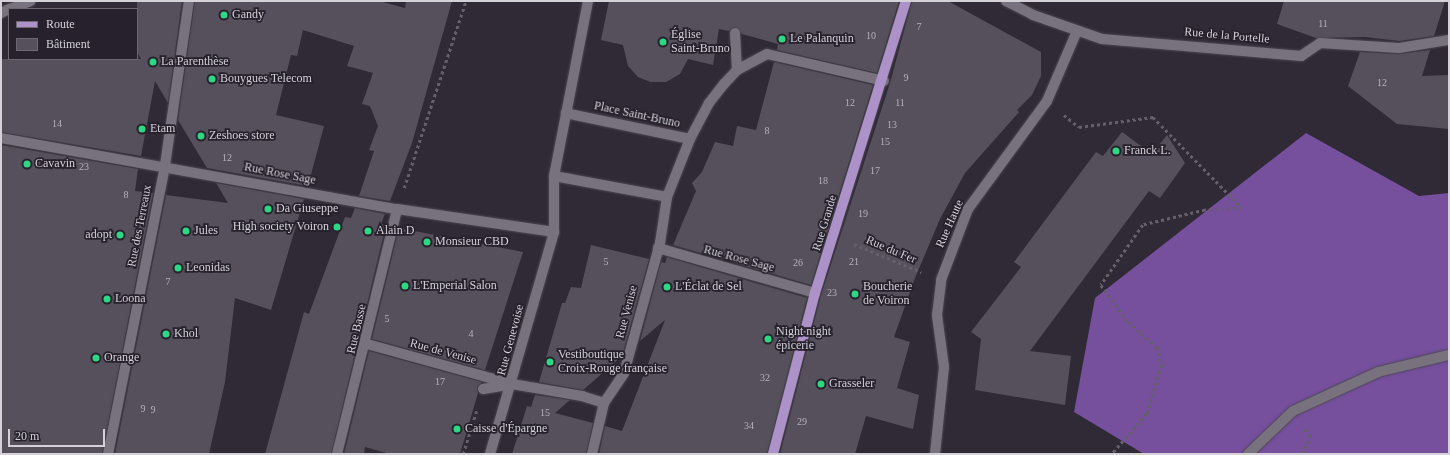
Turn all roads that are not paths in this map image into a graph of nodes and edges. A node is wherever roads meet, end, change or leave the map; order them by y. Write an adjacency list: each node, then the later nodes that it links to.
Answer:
1 (31, 1): 6 (street)
2 (190, 1): 15 (street, Rue des Terreaux)
3 (588, 1): 12 (street)
4 (906, 1): 11 (main road, Rue Grande)
5 (1006, 1): 7 (street, Rue de la Portelle)
6 (13, 8)
7 (1077, 31): 9 (street, Rue de la Portelle); 33 (street, Rue Haute)
8 (735, 32): 10 (street)
9 (1449, 40)
10 (737, 70): 11 (street); 14 (street)
11 (884, 81): 21 (main road, Rue Grande)
12 (566, 113): 14 (street, Place Saint-Bruno); 16 (street)
13 (1, 138): 15 (street, Rue Rose Sage)
14 (690, 139): 17 (street, Place Saint-Bruno)
15 (165, 165): 18 (street, Rue Rose Sage); 28 (street, Rue des Terreaux)
16 (554, 176): 17 (street); 19 (street)
17 (667, 197): 20 (street, Place Saint-Bruno)
18 (397, 209): 19 (street, Rue Rose Sage); 22 (street, Rue Basse)
19 (554, 232): 25 (street, Rue Genevoise)
20 (658, 248): 21 (street, Rue Rose Sage); 27 (street, Rue Venise)
21 (815, 293): 32 (main road, Rue Grande)
22 (367, 344): 24 (street); 25 (street, Rue de Venise); 29 (street, Rue Basse)
23 (1449, 355): 34 (street)
24 (372, 356)
25 (512, 384): 26 (street); 27 (street); 30 (street, Rue Genevoise)
26 (483, 389)
27 (604, 403): 31 (street)
28 (108, 454)
29 (337, 454)
30 (490, 454)
31 (592, 454)
32 (773, 454)
33 (936, 454)
34 (1248, 454)

